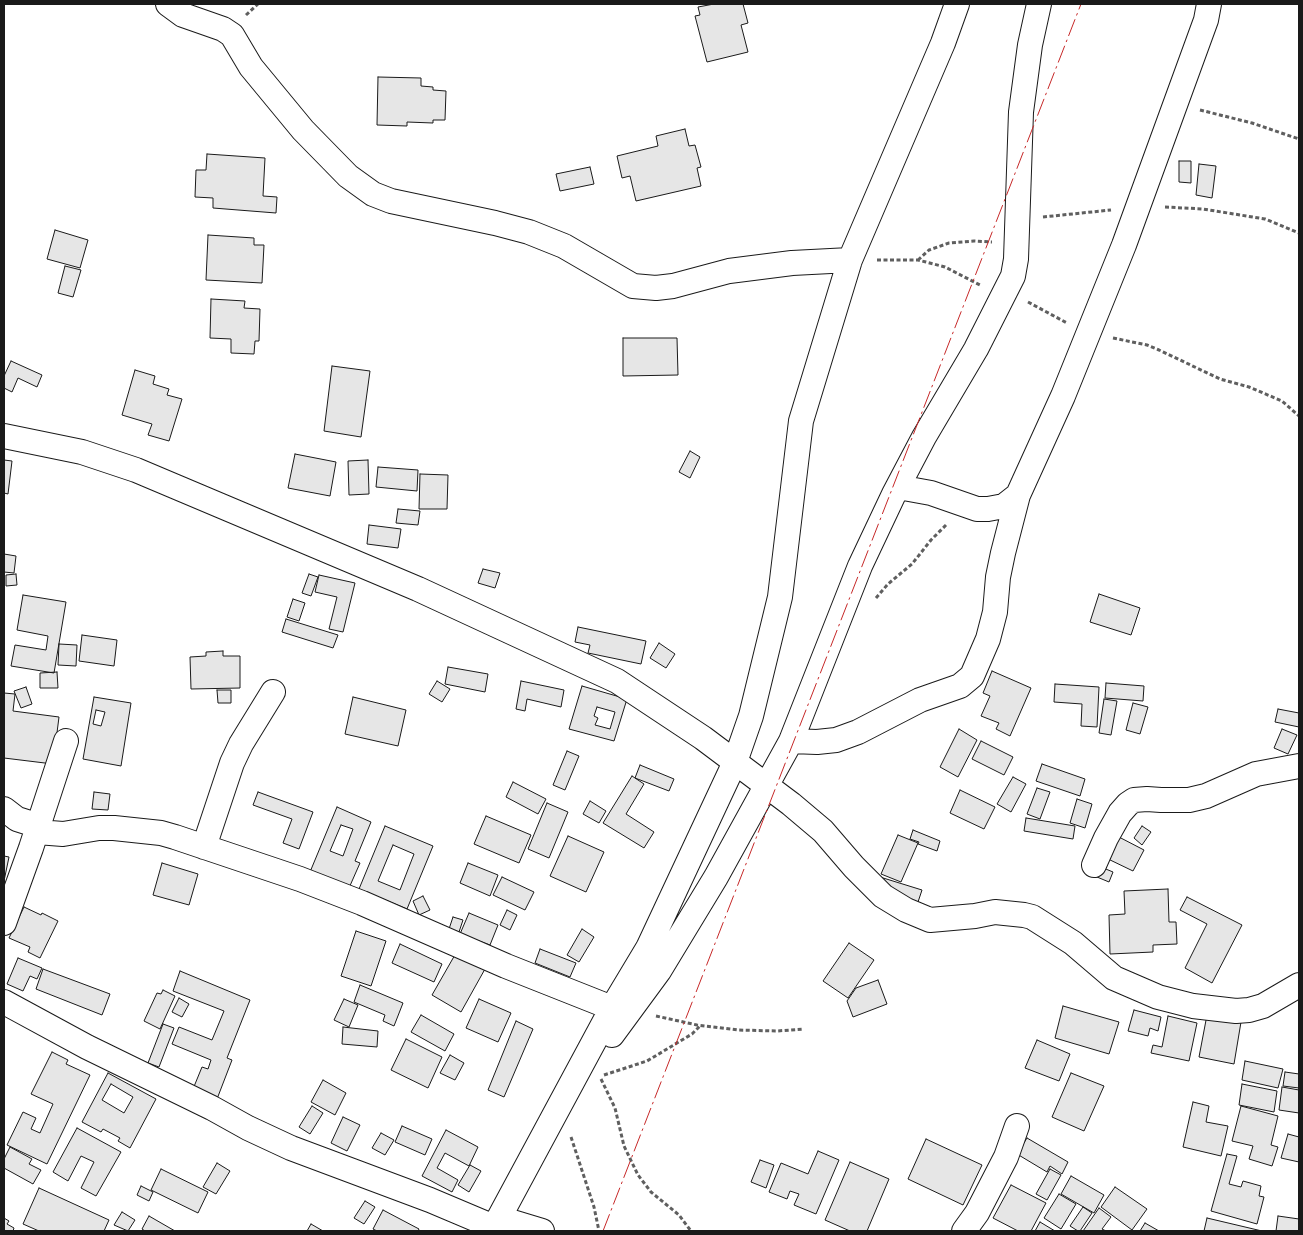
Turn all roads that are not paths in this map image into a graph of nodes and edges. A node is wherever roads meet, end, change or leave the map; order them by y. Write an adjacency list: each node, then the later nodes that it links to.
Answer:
1 (168, 4): 5 (street)
2 (957, 4): 5 (street)
3 (1039, 4): 7 (street)
4 (1209, 4): 8 (street)
5 (850, 260): 12 (street)
6 (4, 436): 12 (street)
7 (898, 487): 8 (street); 10 (street)
8 (1018, 495): 10 (street)
9 (273, 692): 17 (street)
10 (791, 740): 14 (street)
11 (66, 741): 16 (street)
12 (734, 762): 14 (street); 22 (street)
13 (1299, 766): 18 (street)
14 (767, 785): 20 (street); 22 (street)
15 (4, 809): 16 (street)
16 (38, 829): 17 (street); 19 (street)
17 (204, 847): 22 (street)
18 (1094, 865)
19 (4, 923)
20 (1299, 985)
21 (4, 1002): 24 (street)
22 (621, 1009): 24 (street)
23 (1017, 1126): 26 (street)
24 (495, 1225): 25 (street)
25 (542, 1231)
26 (964, 1231)

